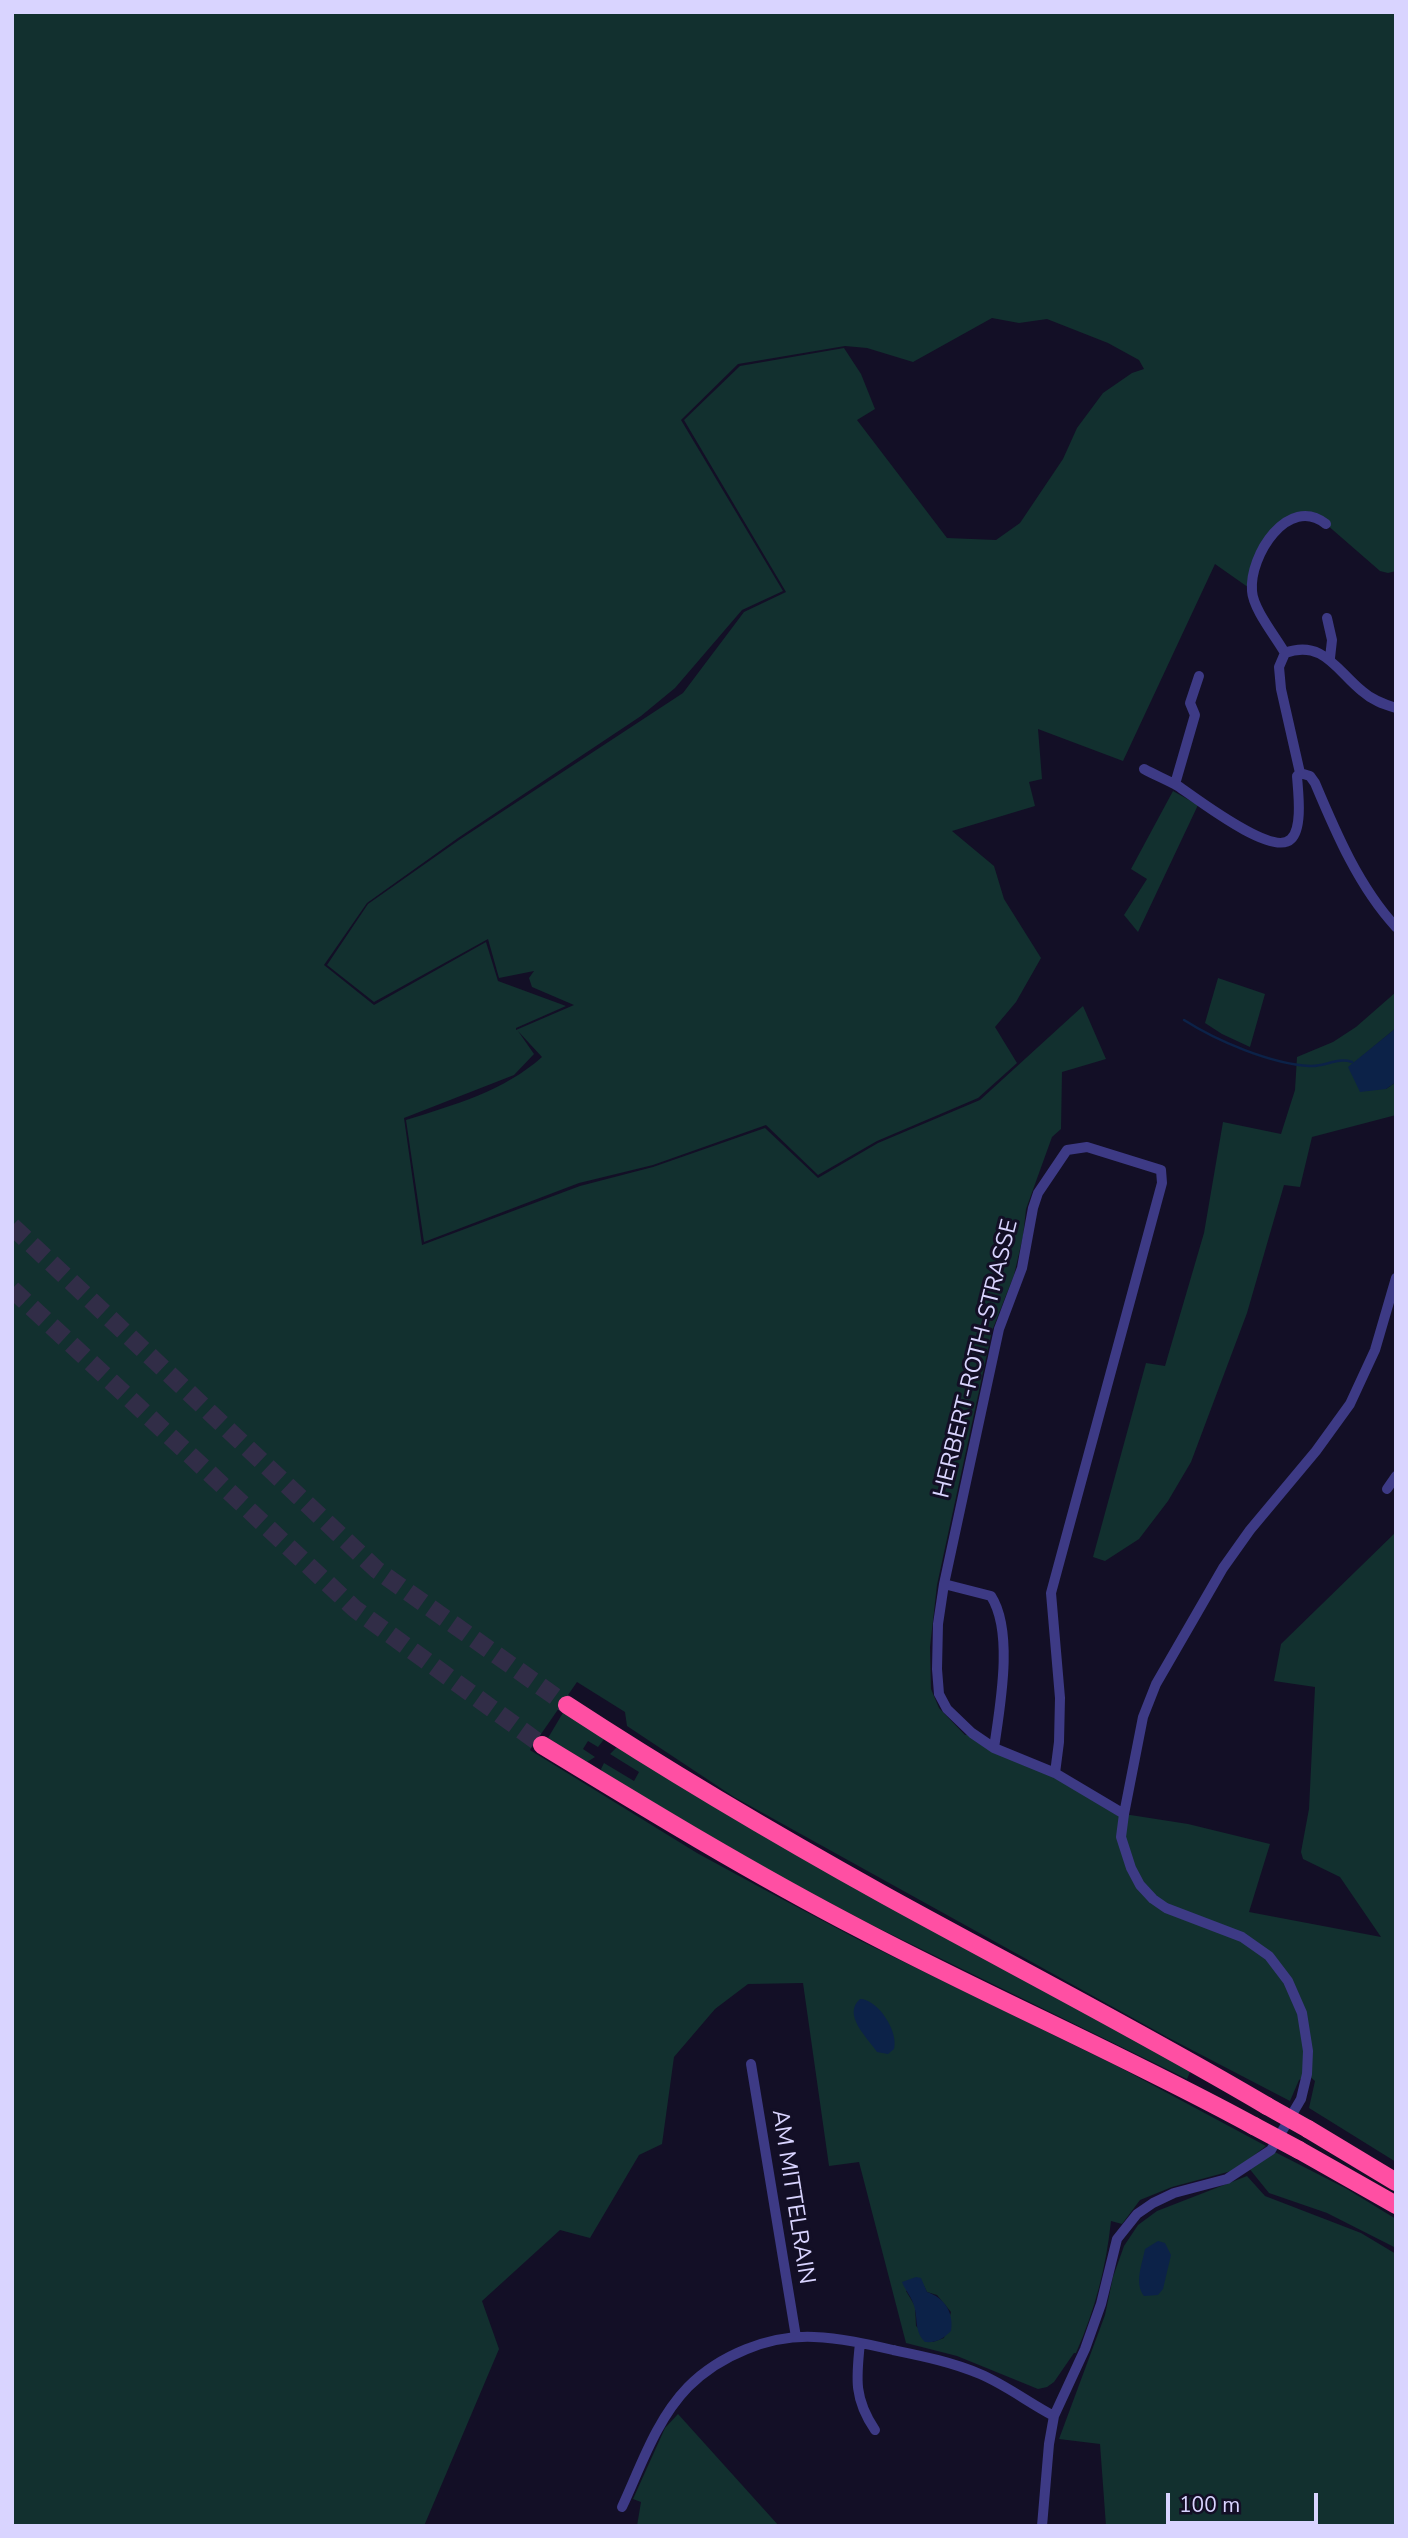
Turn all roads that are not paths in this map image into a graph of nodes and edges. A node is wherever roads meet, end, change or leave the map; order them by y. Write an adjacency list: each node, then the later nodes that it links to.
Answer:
1 (1326, 524): 3 (street)
2 (1327, 618): 4 (street)
3 (1285, 653): 4 (street); 8 (street)
4 (1329, 658): 6 (street)
5 (1199, 676): 9 (street)
6 (1396, 708)
7 (1144, 769): 9 (street)
8 (1300, 773): 9 (street); 10 (street)
9 (1174, 784)
10 (1396, 927)
11 (1396, 1278): 19 (street)
12 (1396, 1476): 13 (street)
13 (1387, 1489)
14 (944, 1584): 17 (street, HERBERT-ROTH-STRASSE); 17 (street); 18 (street, HERBERT-ROTH-STRASSE)
15 (567, 1705): 21 (highway, bridge)
16 (542, 1745): 22 (highway, bridge)
17 (994, 1748): 18 (street, HERBERT-ROTH-STRASSE)
18 (1055, 1773): 19 (street, HERBERT-ROTH-STRASSE)
19 (1124, 1814): 25 (street)
20 (751, 2064): 23 (street, AM MITTELRAIN)
21 (1396, 2182)
22 (1396, 2205)
23 (796, 2337): 24 (street); 27 (street)
24 (860, 2343): 25 (street); 26 (street)
25 (1054, 2416): 28 (street)
26 (875, 2430)
27 (622, 2507)
28 (1042, 2526)

